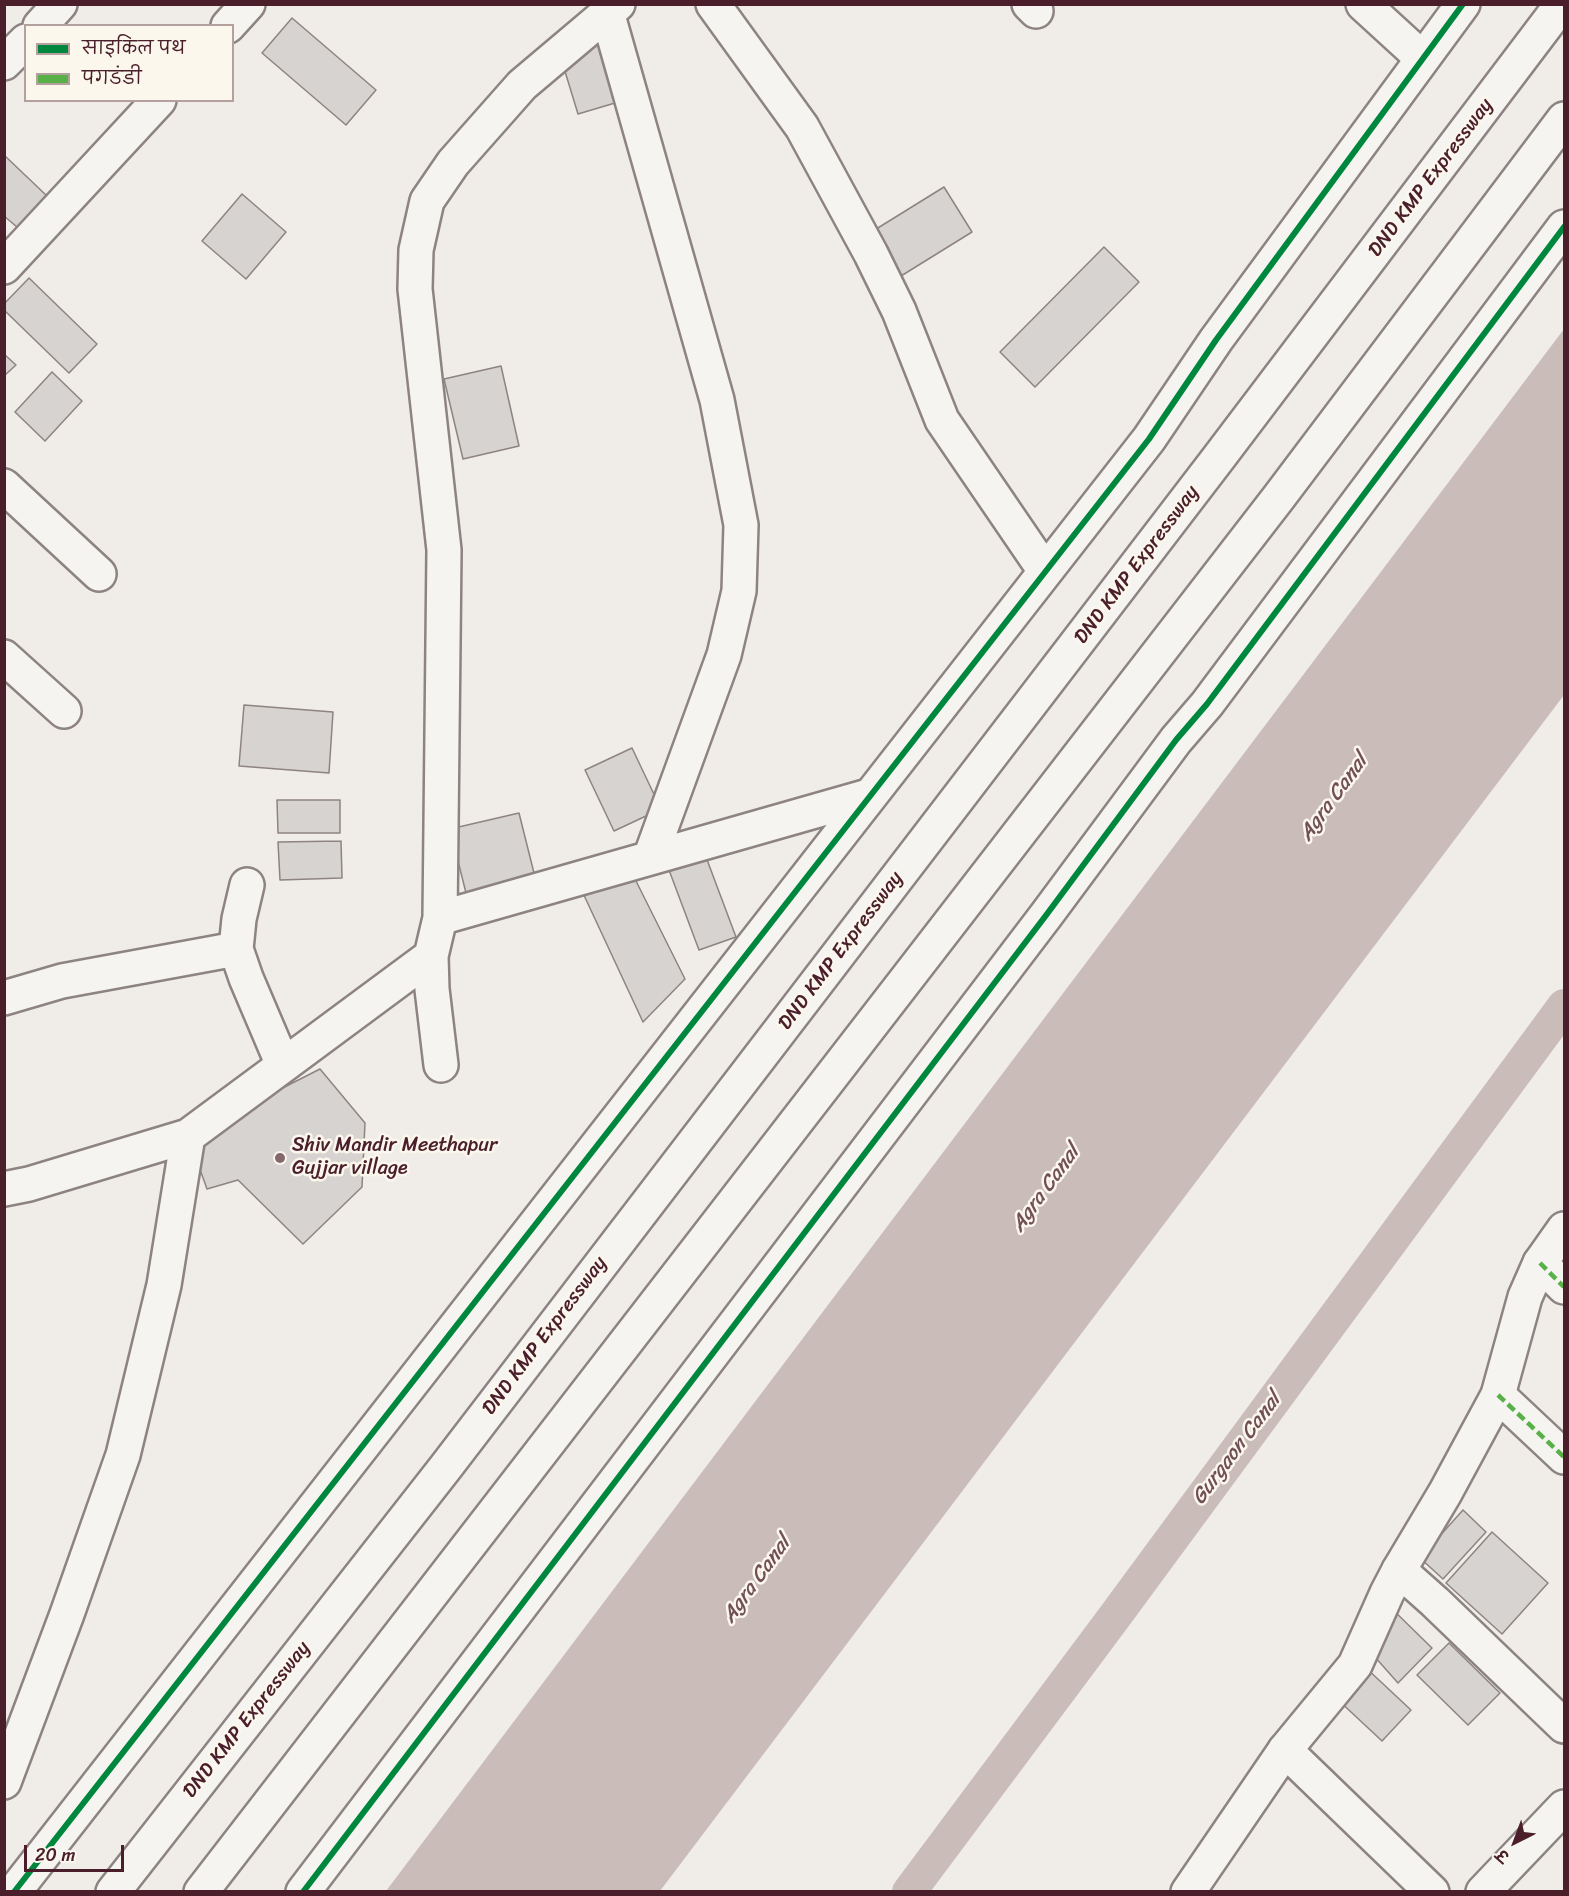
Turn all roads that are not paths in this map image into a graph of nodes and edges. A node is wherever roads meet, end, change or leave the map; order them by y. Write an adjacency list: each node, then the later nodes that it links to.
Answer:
1 (60, 4): 8 (main road)
2 (248, 4): 9 (main road)
3 (713, 4): 18 (main road)
4 (1363, 4): 11 (main road)
5 (1463, 4): 11 (main road)
6 (1562, 4): 44 (main road, DND KMP Expressway)
7 (612, 8): 23 (main road); 25 (main road)
8 (42, 24)
9 (230, 24)
10 (24, 43): 12 (main road)
11 (1422, 58): 18 (main road)
12 (4, 63)
13 (157, 102): 16 (main road)
14 (1564, 119): 45 (main road)
15 (1564, 228): 46 (main road)
16 (4, 267)
17 (4, 486): 19 (main road)
18 (1045, 571): 22 (main road)
19 (99, 574)
20 (4, 657): 21 (main road)
21 (64, 711)
22 (868, 796): 23 (main road); 43 (main road)
23 (650, 858): 25 (main road)
24 (247, 885): 26 (main road)
25 (440, 918): 27 (main road)
26 (237, 949): 28 (main road); 29 (main road)
27 (431, 956): 29 (main road); 30 (main road)
28 (4, 998)
29 (283, 1065): 31 (main road)
30 (441, 1065)
31 (188, 1136): 32 (main road); 41 (main road)
32 (4, 1189)
33 (1564, 1229): 34 (main road)
34 (1540, 1263): 35 (main road); 36 (main road)
35 (1564, 1287)
36 (1498, 1395): 37 (main road); 38 (main road)
37 (1564, 1457)
38 (1399, 1570): 39 (main road); 40 (main road)
39 (1564, 1726)
40 (1285, 1750): 47 (main road); 48 (main road)
41 (4, 1782)
42 (1564, 1808): 49 (main road)
43 (14, 1892)
44 (113, 1892)
45 (201, 1892)
46 (303, 1892)
47 (1188, 1892)
48 (1432, 1892)
49 (1483, 1892)

